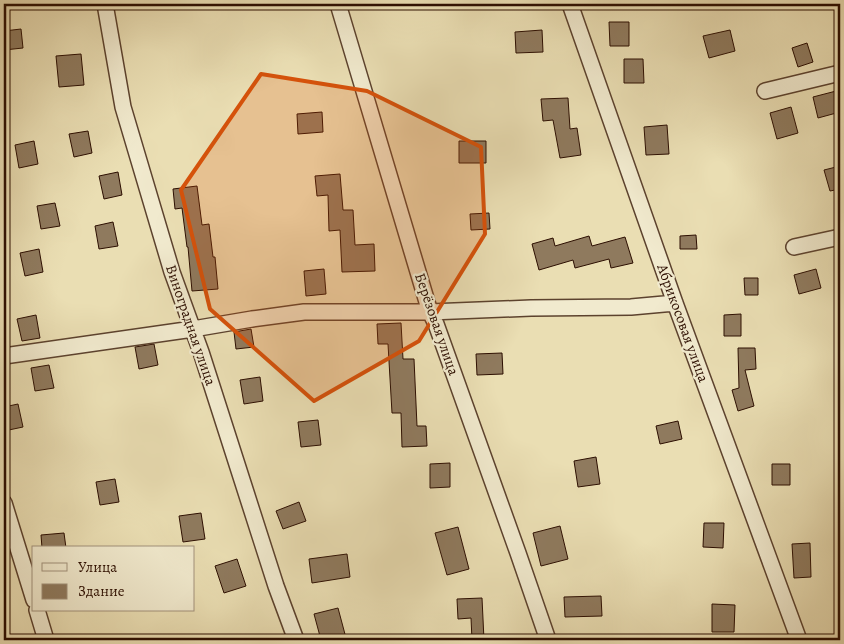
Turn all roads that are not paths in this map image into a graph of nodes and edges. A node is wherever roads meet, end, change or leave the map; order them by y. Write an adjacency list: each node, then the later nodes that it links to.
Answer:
1 (105, 4): 10 (street, Виноградная улица)
2 (338, 4): 9 (street, Берёзовая улица)
3 (570, 4): 8 (street, Абрикосовая улица)
4 (840, 73): 5 (street)
5 (764, 91)
6 (840, 237): 7 (street)
7 (794, 247)
8 (675, 303): 9 (street); 18 (street, Абрикосовая улица)
9 (430, 312): 10 (street); 17 (street, Берёзовая улица)
10 (193, 329): 11 (street); 16 (street, Виноградная улица)
11 (4, 356)
12 (4, 503): 13 (street)
13 (32, 594)
14 (38, 612): 15 (street)
15 (46, 640)
16 (296, 640)
17 (548, 640)
18 (799, 640)

